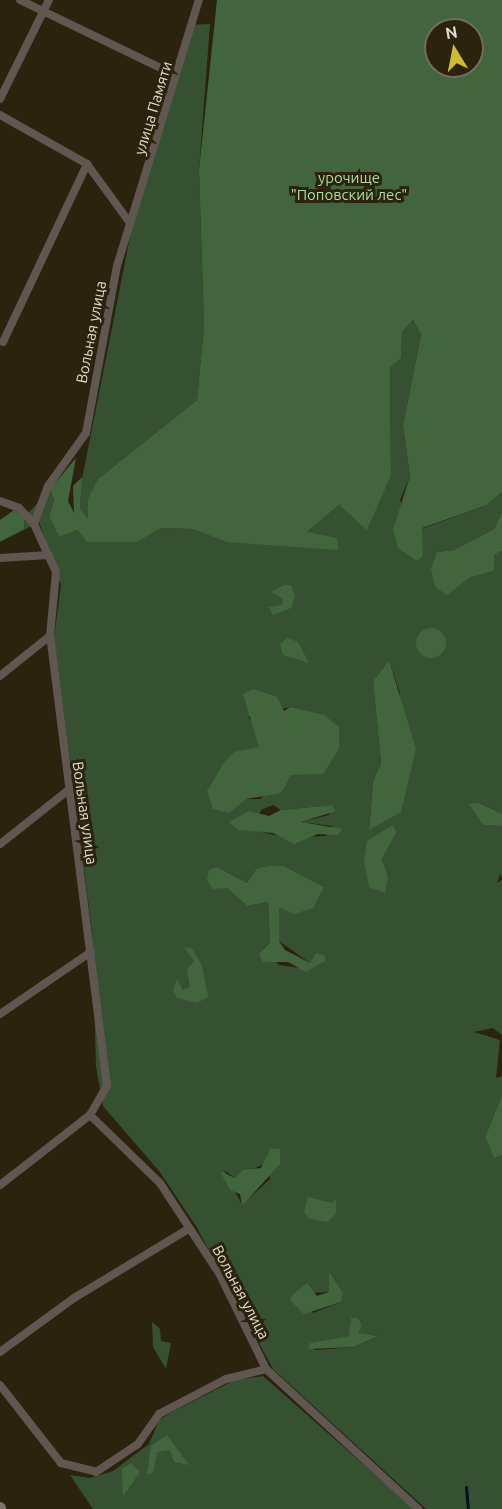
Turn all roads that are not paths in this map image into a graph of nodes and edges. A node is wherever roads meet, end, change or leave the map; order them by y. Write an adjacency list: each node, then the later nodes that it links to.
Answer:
1 (20, 0): 4 (street)
2 (49, 0): 4 (street)
3 (199, 0): 5 (street, улица Памяти)
4 (44, 11): 5 (street); 6 (street)
5 (175, 75): 9 (street, улица Памяти)
6 (0, 99)
7 (0, 116): 8 (street)
8 (87, 164): 9 (street); 10 (street)
9 (130, 223): 12 (street, Вольная улица)
10 (3, 342)
11 (0, 501): 12 (street)
12 (34, 524): 13 (street, Вольная улица)
13 (49, 555): 14 (street); 15 (street, Вольная улица)
14 (0, 558)
15 (50, 636): 16 (street); 17 (street, Вольная улица)
16 (0, 676)
17 (67, 791): 18 (street); 19 (street, Вольная улица)
18 (0, 844)
19 (91, 952): 20 (street); 21 (street, Вольная улица)
20 (0, 1014)
21 (90, 1115): 22 (street); 23 (street, Вольная улица)
22 (0, 1185)
23 (190, 1228): 24 (street); 25 (street, Вольная улица)
24 (0, 1352)
25 (266, 1369): 26 (street); 27 (street)
26 (0, 1385)
27 (418, 1509)

